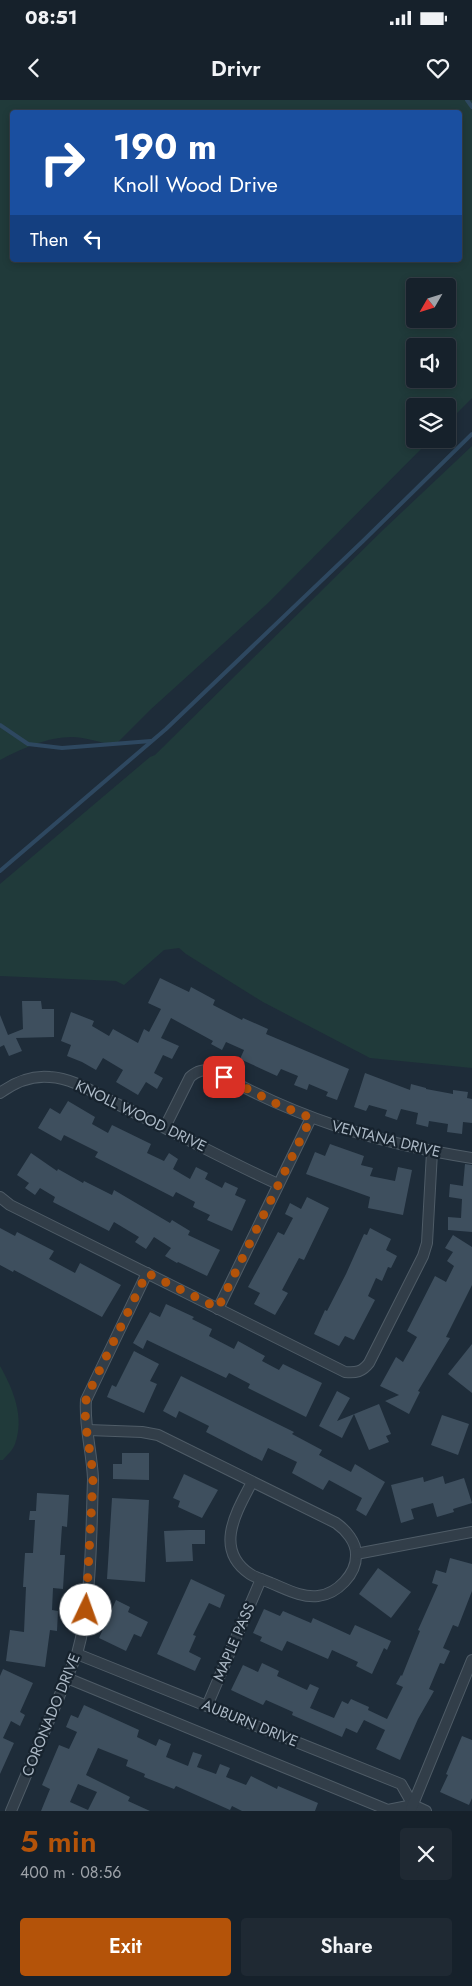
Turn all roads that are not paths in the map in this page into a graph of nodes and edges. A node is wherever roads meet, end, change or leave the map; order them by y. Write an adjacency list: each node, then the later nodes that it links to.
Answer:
1 (0, 1093): 3 (street, KNOLL WOOD DRIVE)
2 (311, 1118): 3 (street, VENTANA DRIVE); 4 (street, VENTANA DRIVE); 6 (street)
3 (165, 1127): 6 (street, KNOLL WOOD DRIVE)
4 (432, 1152): 5 (street, VENTANA DRIVE); 9 (street)
5 (472, 1158)
6 (278, 1184): 9 (street)
7 (0, 1197): 8 (street)
8 (147, 1273): 9 (street); 10 (street, CORONADO DRIVE)
9 (218, 1308)
10 (88, 1430): 11 (street); 15 (street, CORONADO DRIVE)
11 (252, 1482): 13 (street); 14 (street)
12 (472, 1532): 13 (street)
13 (356, 1554): 14 (street)
14 (261, 1579): 18 (street, MAPLE PASS)
15 (76, 1654): 17 (street, CORONADO DRIVE); 18 (street, AUBURN DRIVE)
16 (472, 1660): 19 (street)
17 (67, 1678): 19 (street, AUBURN DRIVE); 20 (street, CORONADO DRIVE)
18 (207, 1706): 19 (street, AUBURN DRIVE)
19 (412, 1808): 21 (street)
20 (11, 1811)
21 (426, 1811)

